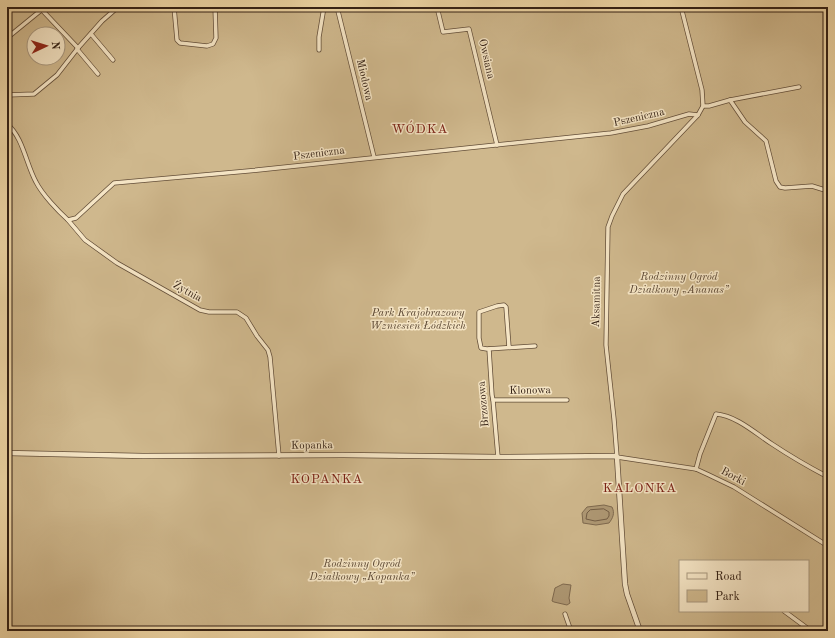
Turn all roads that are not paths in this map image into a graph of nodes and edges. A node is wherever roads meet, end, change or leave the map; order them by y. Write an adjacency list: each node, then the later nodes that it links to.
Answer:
1 (118, 7): 9 (street)
2 (174, 7): 3 (street)
3 (215, 7)
4 (324, 7): 12 (street)
5 (337, 7): 22 (street, Miodowa)
6 (437, 7): 21 (street, Owsiana)
7 (681, 7): 18 (street)
8 (44, 8): 10 (street); 11 (street)
9 (90, 34): 11 (street); 13 (street)
10 (7, 38)
11 (77, 49): 14 (street); 16 (street)
12 (319, 50)
13 (113, 60)
14 (98, 74)
15 (799, 87): 17 (street)
16 (7, 95)
17 (730, 100): 18 (street); 23 (street)
18 (703, 106): 19 (street, Aksamitna)
19 (698, 115): 21 (street, Pszeniczna); 33 (street, Aksamitna)
20 (7, 124): 24 (street)
21 (497, 145): 22 (street, Pszeniczna)
22 (374, 157): 24 (street, Pszeniczna)
23 (828, 191)
24 (68, 220): 31 (street, Żytnia)
25 (535, 346): 26 (street)
26 (509, 347): 27 (street); 27 (street)
27 (489, 349): 28 (street, Brzozowa)
28 (493, 400): 29 (street, Klonowa); 32 (street, Brzozowa)
29 (567, 400)
30 (7, 454): 31 (street, Kopanka)
31 (279, 456): 32 (street, Kopanka)
32 (498, 457): 33 (street, Kopanka)
33 (617, 457): 34 (street, Borki); 40 (street, Aksamitna)
34 (696, 469): 35 (street); 36 (street, Borki)
35 (828, 477)
36 (828, 546)
37 (785, 612): 41 (street)
38 (565, 614): 39 (street)
39 (572, 631)
40 (640, 631)
41 (811, 631)

